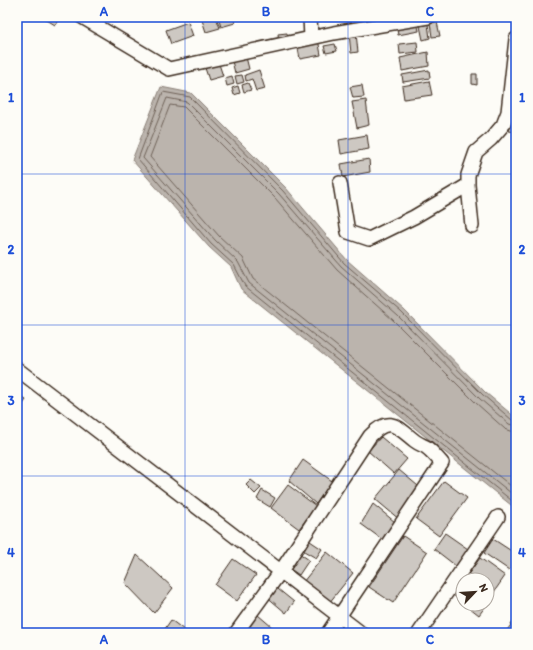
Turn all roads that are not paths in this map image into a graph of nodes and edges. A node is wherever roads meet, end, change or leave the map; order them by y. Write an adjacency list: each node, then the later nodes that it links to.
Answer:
1 (82, 17): 4 (street)
2 (310, 17): 4 (street)
3 (428, 17): 4 (street)
4 (311, 38)
5 (516, 39): 7 (street)
6 (340, 182): 7 (street)
7 (468, 185): 8 (street)
8 (472, 226)
9 (17, 369): 11 (street)
10 (498, 517): 16 (street)
11 (281, 571): 12 (street); 12 (street); 13 (street)
12 (340, 616): 14 (street); 15 (street)
13 (236, 633)
14 (328, 633)
15 (361, 633)
16 (419, 633)

